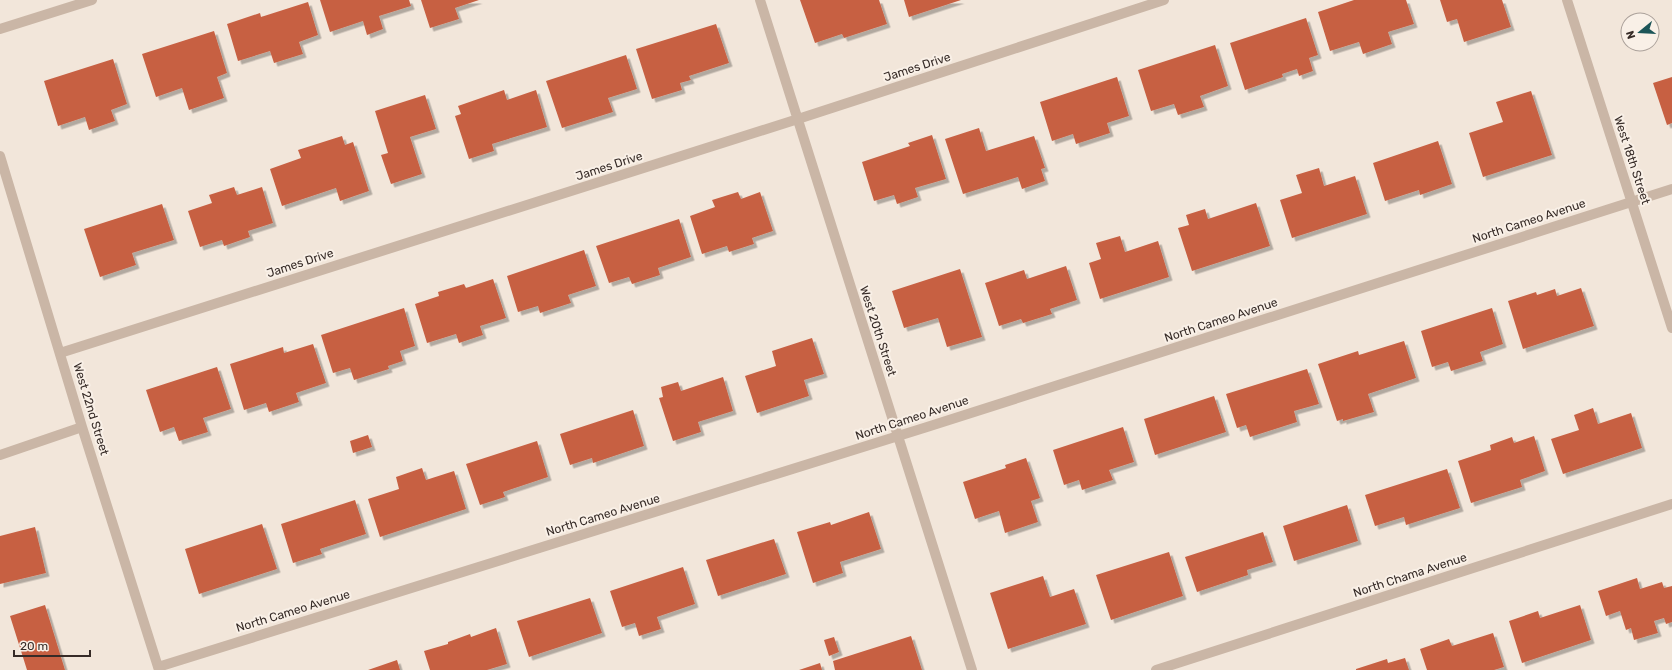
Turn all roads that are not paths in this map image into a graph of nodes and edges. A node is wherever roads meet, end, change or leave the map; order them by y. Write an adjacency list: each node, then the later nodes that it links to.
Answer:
1 (92, 0): 5 (street)
2 (760, 0): 6 (street, West 20th Street)
3 (1164, 0): 6 (street, James Drive)
4 (1567, 0): 9 (street, West 18th Street)
5 (0, 29)
6 (798, 119): 11 (street, James Drive); 13 (street, West 20th Street)
7 (0, 156): 11 (street, West 22nd Street)
8 (1672, 189): 9 (street, North Cameo Avenue)
9 (1632, 202): 10 (street, West 18th Street); 13 (street, North Cameo Avenue)
10 (1672, 328)
11 (60, 353): 12 (street, West 22nd Street)
12 (82, 427): 14 (street); 16 (street, West 22nd Street)
13 (898, 436): 16 (street, North Cameo Avenue); 17 (street, West 20th Street)
14 (0, 455)
15 (1672, 504): 18 (street, North Chama Avenue)
16 (159, 668)
17 (972, 670)
18 (1156, 670)

